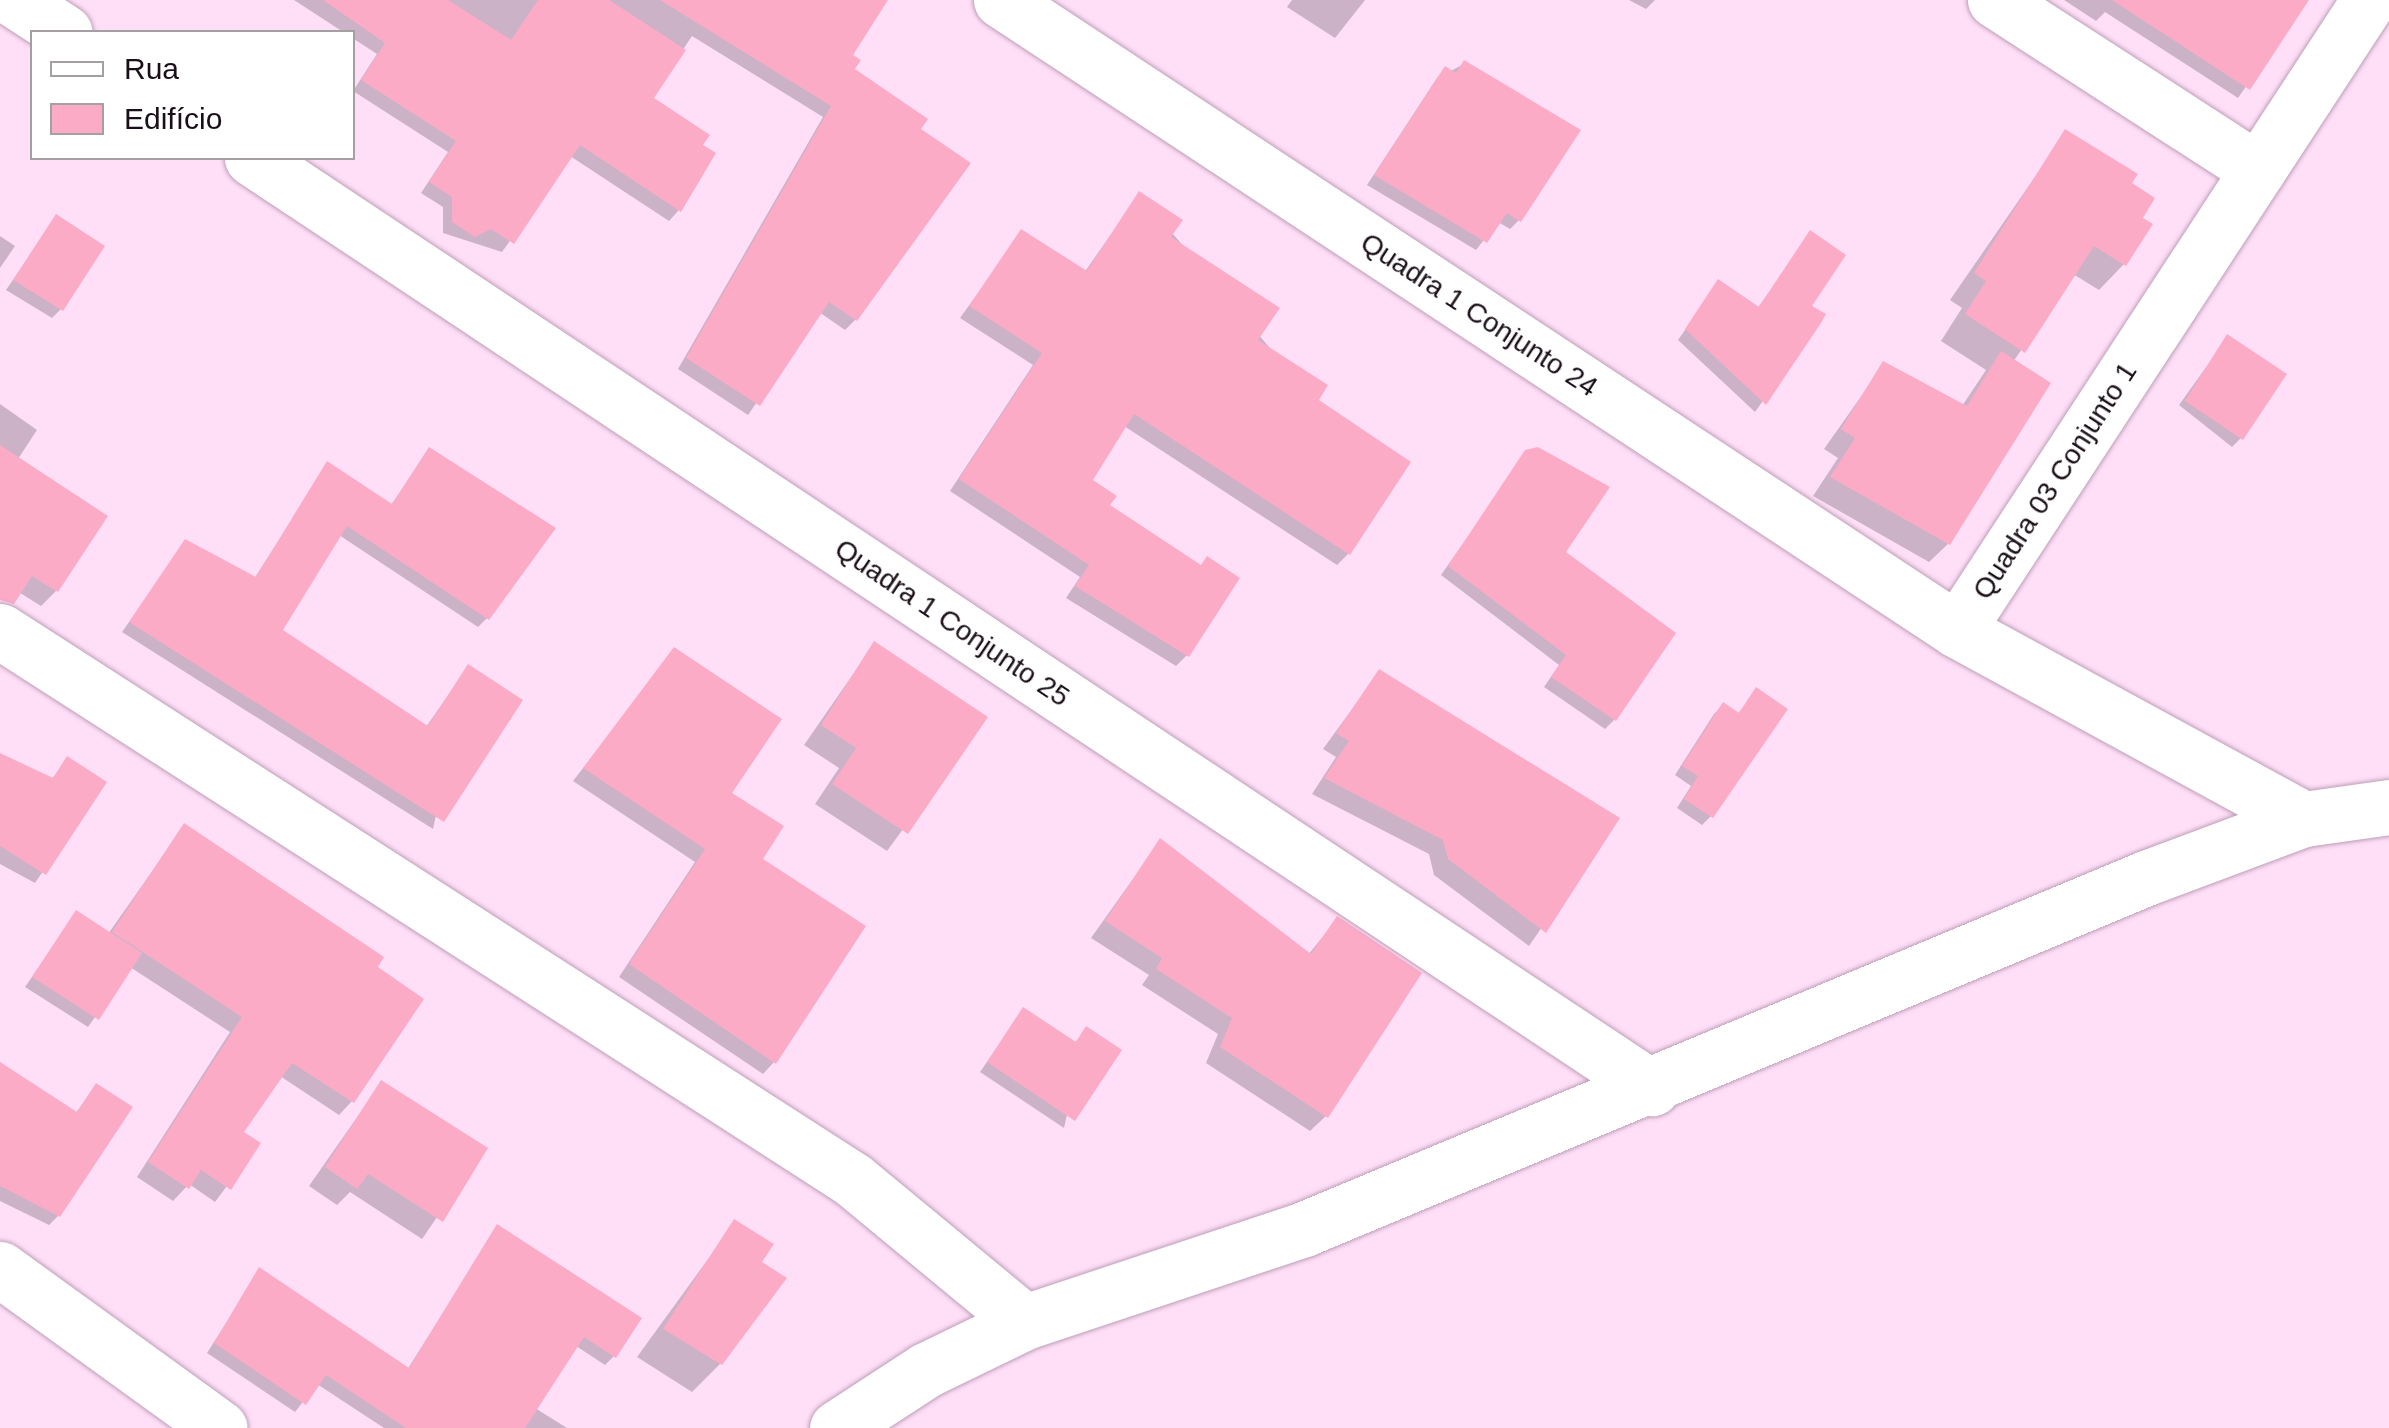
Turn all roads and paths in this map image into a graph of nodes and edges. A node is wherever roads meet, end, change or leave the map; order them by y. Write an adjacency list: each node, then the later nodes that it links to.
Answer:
1 (16, 0): 5 (street)
2 (1001, 0): 8 (street, Quadra 1 Conjunto 24)
3 (1995, 0): 7 (street)
4 (2368, 0): 7 (street, Quadra 03 Conjunto 1)
5 (61, 30)
6 (255, 160): 12 (street, Quadra 1 Conjunto 25)
7 (2258, 170): 8 (street, Quadra 03 Conjunto 1)
8 (1957, 630): 11 (street, Quadra 03 Conjunto 1)
9 (0, 631): 14 (street)
10 (2389, 806): 11 (street)
11 (2304, 819): 12 (street)
12 (1652, 1088): 14 (street)
13 (0, 1269): 15 (street)
14 (1025, 1322): 16 (street)
15 (220, 1428)
16 (838, 1428)

